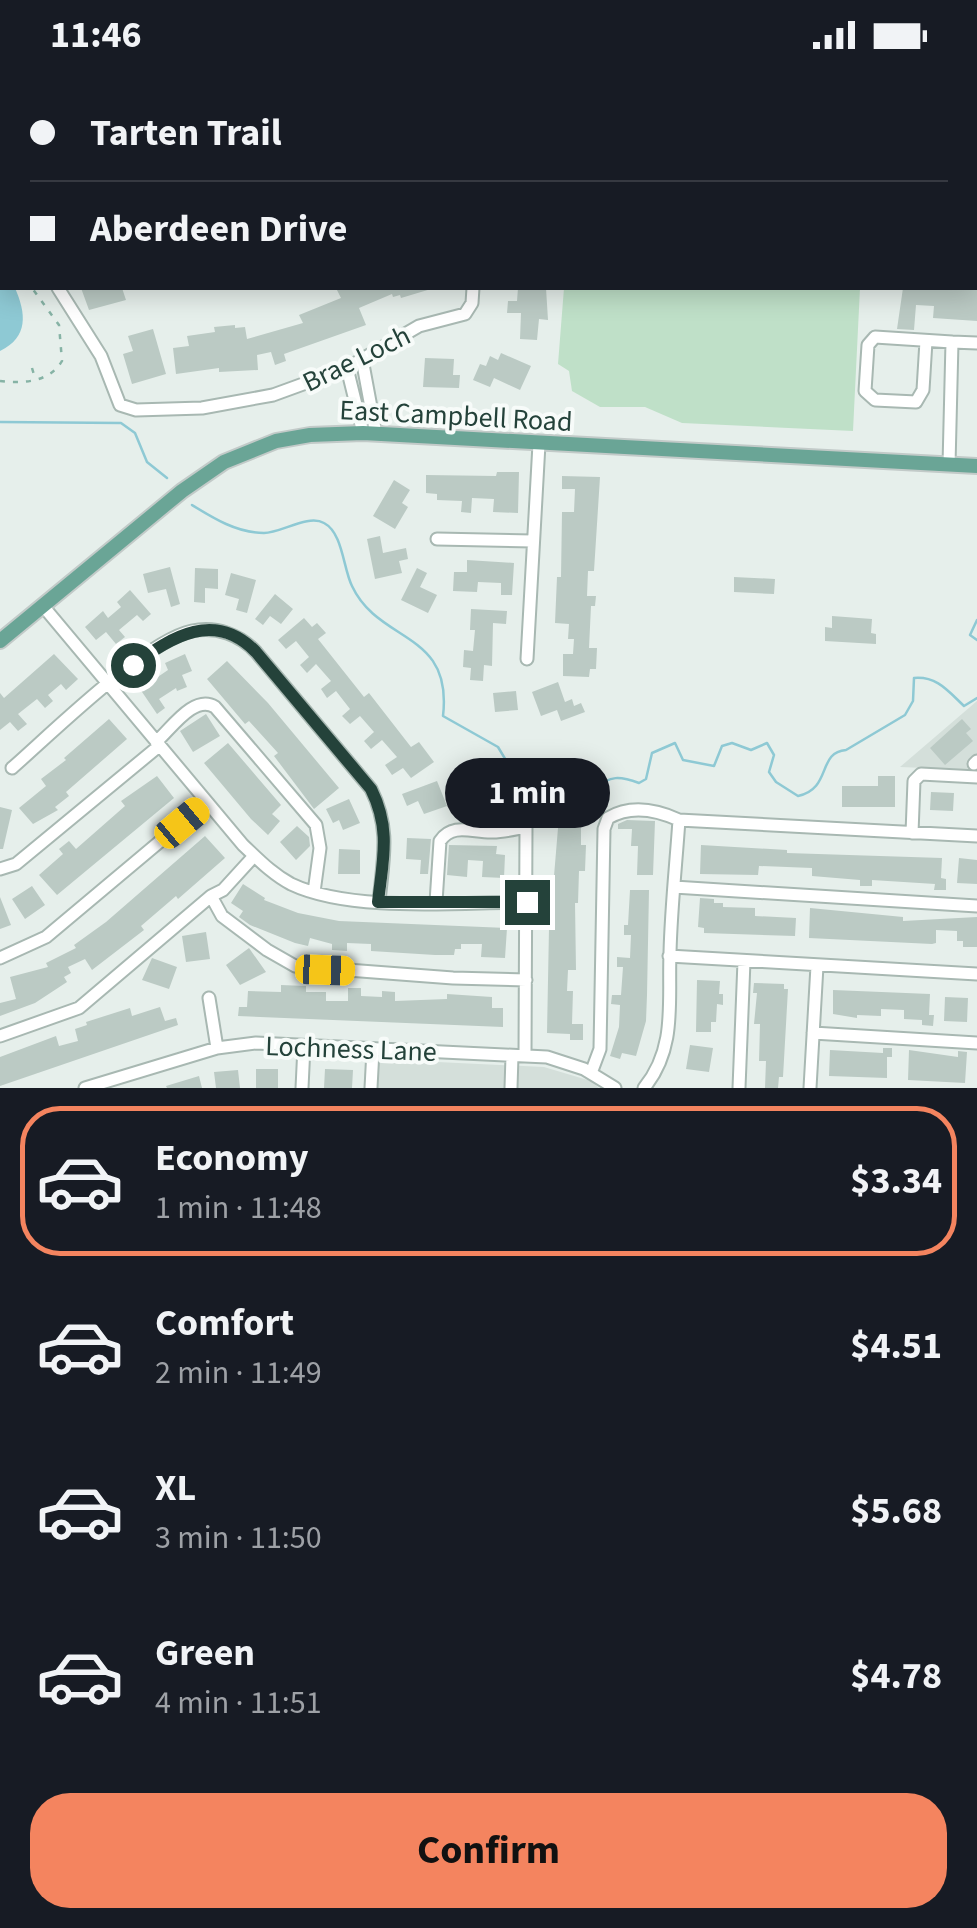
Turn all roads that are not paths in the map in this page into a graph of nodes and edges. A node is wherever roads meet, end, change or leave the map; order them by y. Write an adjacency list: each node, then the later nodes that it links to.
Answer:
1 (59, 290): 7 (street, Brae Loch)
2 (473, 290): 6 (street, Brae Loch)
3 (926, 341): 3 (street); 4 (street)
4 (952, 342): 5 (street); 10 (street)
5 (977, 343)
6 (362, 359): 7 (street, Brae Loch); 8 (street)
7 (347, 368): 8 (street)
8 (370, 434): 9 (main road, East Campbell Road); 14 (main road, East Campbell Road)
9 (539, 444): 10 (main road, East Campbell Road); 13 (street)
10 (949, 465): 11 (main road, East Campbell Road)
11 (977, 466)
12 (437, 538): 13 (street)
13 (532, 542): 16 (street)
14 (43, 606): 15 (main road, East Campbell Road); 17 (street)
15 (0, 642)
16 (526, 659)
17 (108, 684): 18 (street); 20 (street); 30 (street)
18 (158, 744): 21 (street); 26 (street); 28 (street)
19 (976, 767): 23 (street)
20 (12, 768)
21 (207, 802): 25 (street); 35 (street)
22 (679, 820): 23 (street); 27 (street); 48 (street)
23 (912, 833): 24 (street)
24 (977, 836)
25 (254, 856): 28 (street); 29 (street)
26 (0, 868)
27 (674, 887): 33 (street); 34 (street)
28 (314, 892): 30 (street)
29 (211, 896): 39 (street); 42 (street)
30 (378, 902): 31 (street)
31 (436, 902): 32 (street); 32 (street)
32 (527, 902): 39 (street)
33 (977, 906)
34 (669, 956): 36 (street); 54 (street)
35 (0, 958)
36 (744, 961): 37 (street); 55 (street)
37 (817, 966): 38 (street); 41 (street)
38 (977, 974)
39 (526, 980): 47 (street)
40 (209, 998): 45 (street)
41 (813, 1033): 43 (street); 56 (street)
42 (0, 1036)
43 (977, 1043)
44 (304, 1046): 45 (street, Lochness Lane); 46 (street, Lochness Lane); 50 (street)
45 (217, 1048): 49 (street, Lochness Lane)
46 (373, 1050): 47 (street, Lochness Lane); 51 (street)
47 (518, 1056): 48 (street, Lochness Lane); 52 (street)
48 (590, 1072): 53 (street, Lochness Lane)
49 (85, 1088)
50 (302, 1088)
51 (371, 1088)
52 (510, 1088)
53 (615, 1088)
54 (644, 1088)
55 (739, 1088)
56 (810, 1088)

